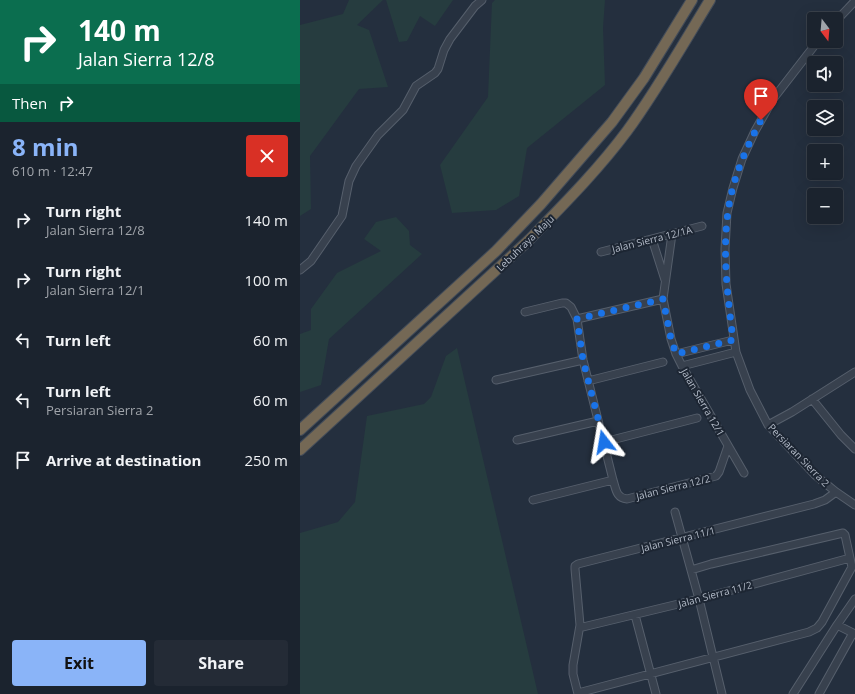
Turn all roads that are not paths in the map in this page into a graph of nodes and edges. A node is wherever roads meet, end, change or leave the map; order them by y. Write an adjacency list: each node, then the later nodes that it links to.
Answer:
1 (482, 0): 11 (street)
2 (692, 0): 33 (highway, Lebuhraya Maju)
3 (710, 0): 38 (highway, Lebuhraya Maju)
4 (855, 1): 5 (street)
5 (843, 14)
6 (813, 48): 16 (street, Persiaran Sierra 2)
7 (702, 226): 8 (street, Jalan Sierra 12/1A)
8 (672, 234): 9 (street, Jalan Sierra 12/1A); 12 (street, Jalan Sierra 12/1)
9 (652, 239): 10 (street, Jalan Sierra 12/1A); 12 (street)
10 (601, 252)
11 (300, 270)
12 (666, 282): 13 (street, Jalan Sierra 12/1)
13 (663, 299): 15 (street); 20 (street, Jalan Sierra 12/1)
14 (525, 312): 15 (street)
15 (577, 319): 22 (street)
16 (733, 340): 17 (street); 19 (street, Persiaran Sierra 2)
17 (710, 346): 18 (street); 21 (street)
18 (698, 349): 20 (street); 23 (street)
19 (736, 352): 21 (street); 32 (street, Persiaran Sierra 2)
20 (676, 354): 25 (street, Jalan Sierra 12/1)
21 (713, 357): 23 (street)
22 (583, 360): 27 (street); 28 (street)
23 (700, 360): 25 (street)
24 (663, 362): 28 (street)
25 (682, 366): 36 (street, Jalan Sierra 12/1)
26 (855, 372): 29 (street)
27 (496, 380)
28 (588, 381): 31 (street)
29 (812, 399): 32 (street); 37 (street)
30 (697, 418): 35 (street)
31 (598, 420): 34 (street); 35 (street)
32 (768, 425): 41 (street, Persiaran Sierra 2)
33 (300, 430)
34 (517, 440)
35 (604, 442): 40 (street)
36 (728, 446): 39 (street, Jalan Sierra 12/1); 40 (street, Jalan Sierra 12/2)
37 (855, 449)
38 (300, 450)
39 (744, 473)
40 (613, 480): 42 (street)
41 (836, 492): 43 (street, Persiaran Sierra 2); 45 (street, Jalan Sierra 11/1)
42 (533, 500)
43 (855, 505)
44 (675, 512): 45 (street)
45 (681, 538): 47 (street); 51 (street, Jalan Sierra 11/1)
46 (850, 558): 47 (street); 48 (street, Jalan Sierra 11/2); 54 (street)
47 (691, 570): 48 (street)
48 (699, 599): 50 (street, Jalan Sierra 11/2); 54 (street)
49 (855, 600): 52 (street)
50 (636, 615): 51 (street, Jalan Sierra 11/2); 55 (street)
51 (580, 625): 56 (street)
52 (837, 625): 53 (street); 60 (street)
53 (854, 633): 57 (street)
54 (714, 658): 55 (street); 59 (street)
55 (651, 673): 56 (street); 58 (street)
56 (578, 693)
57 (821, 693)
58 (656, 694)
59 (722, 694)
60 (793, 694)

